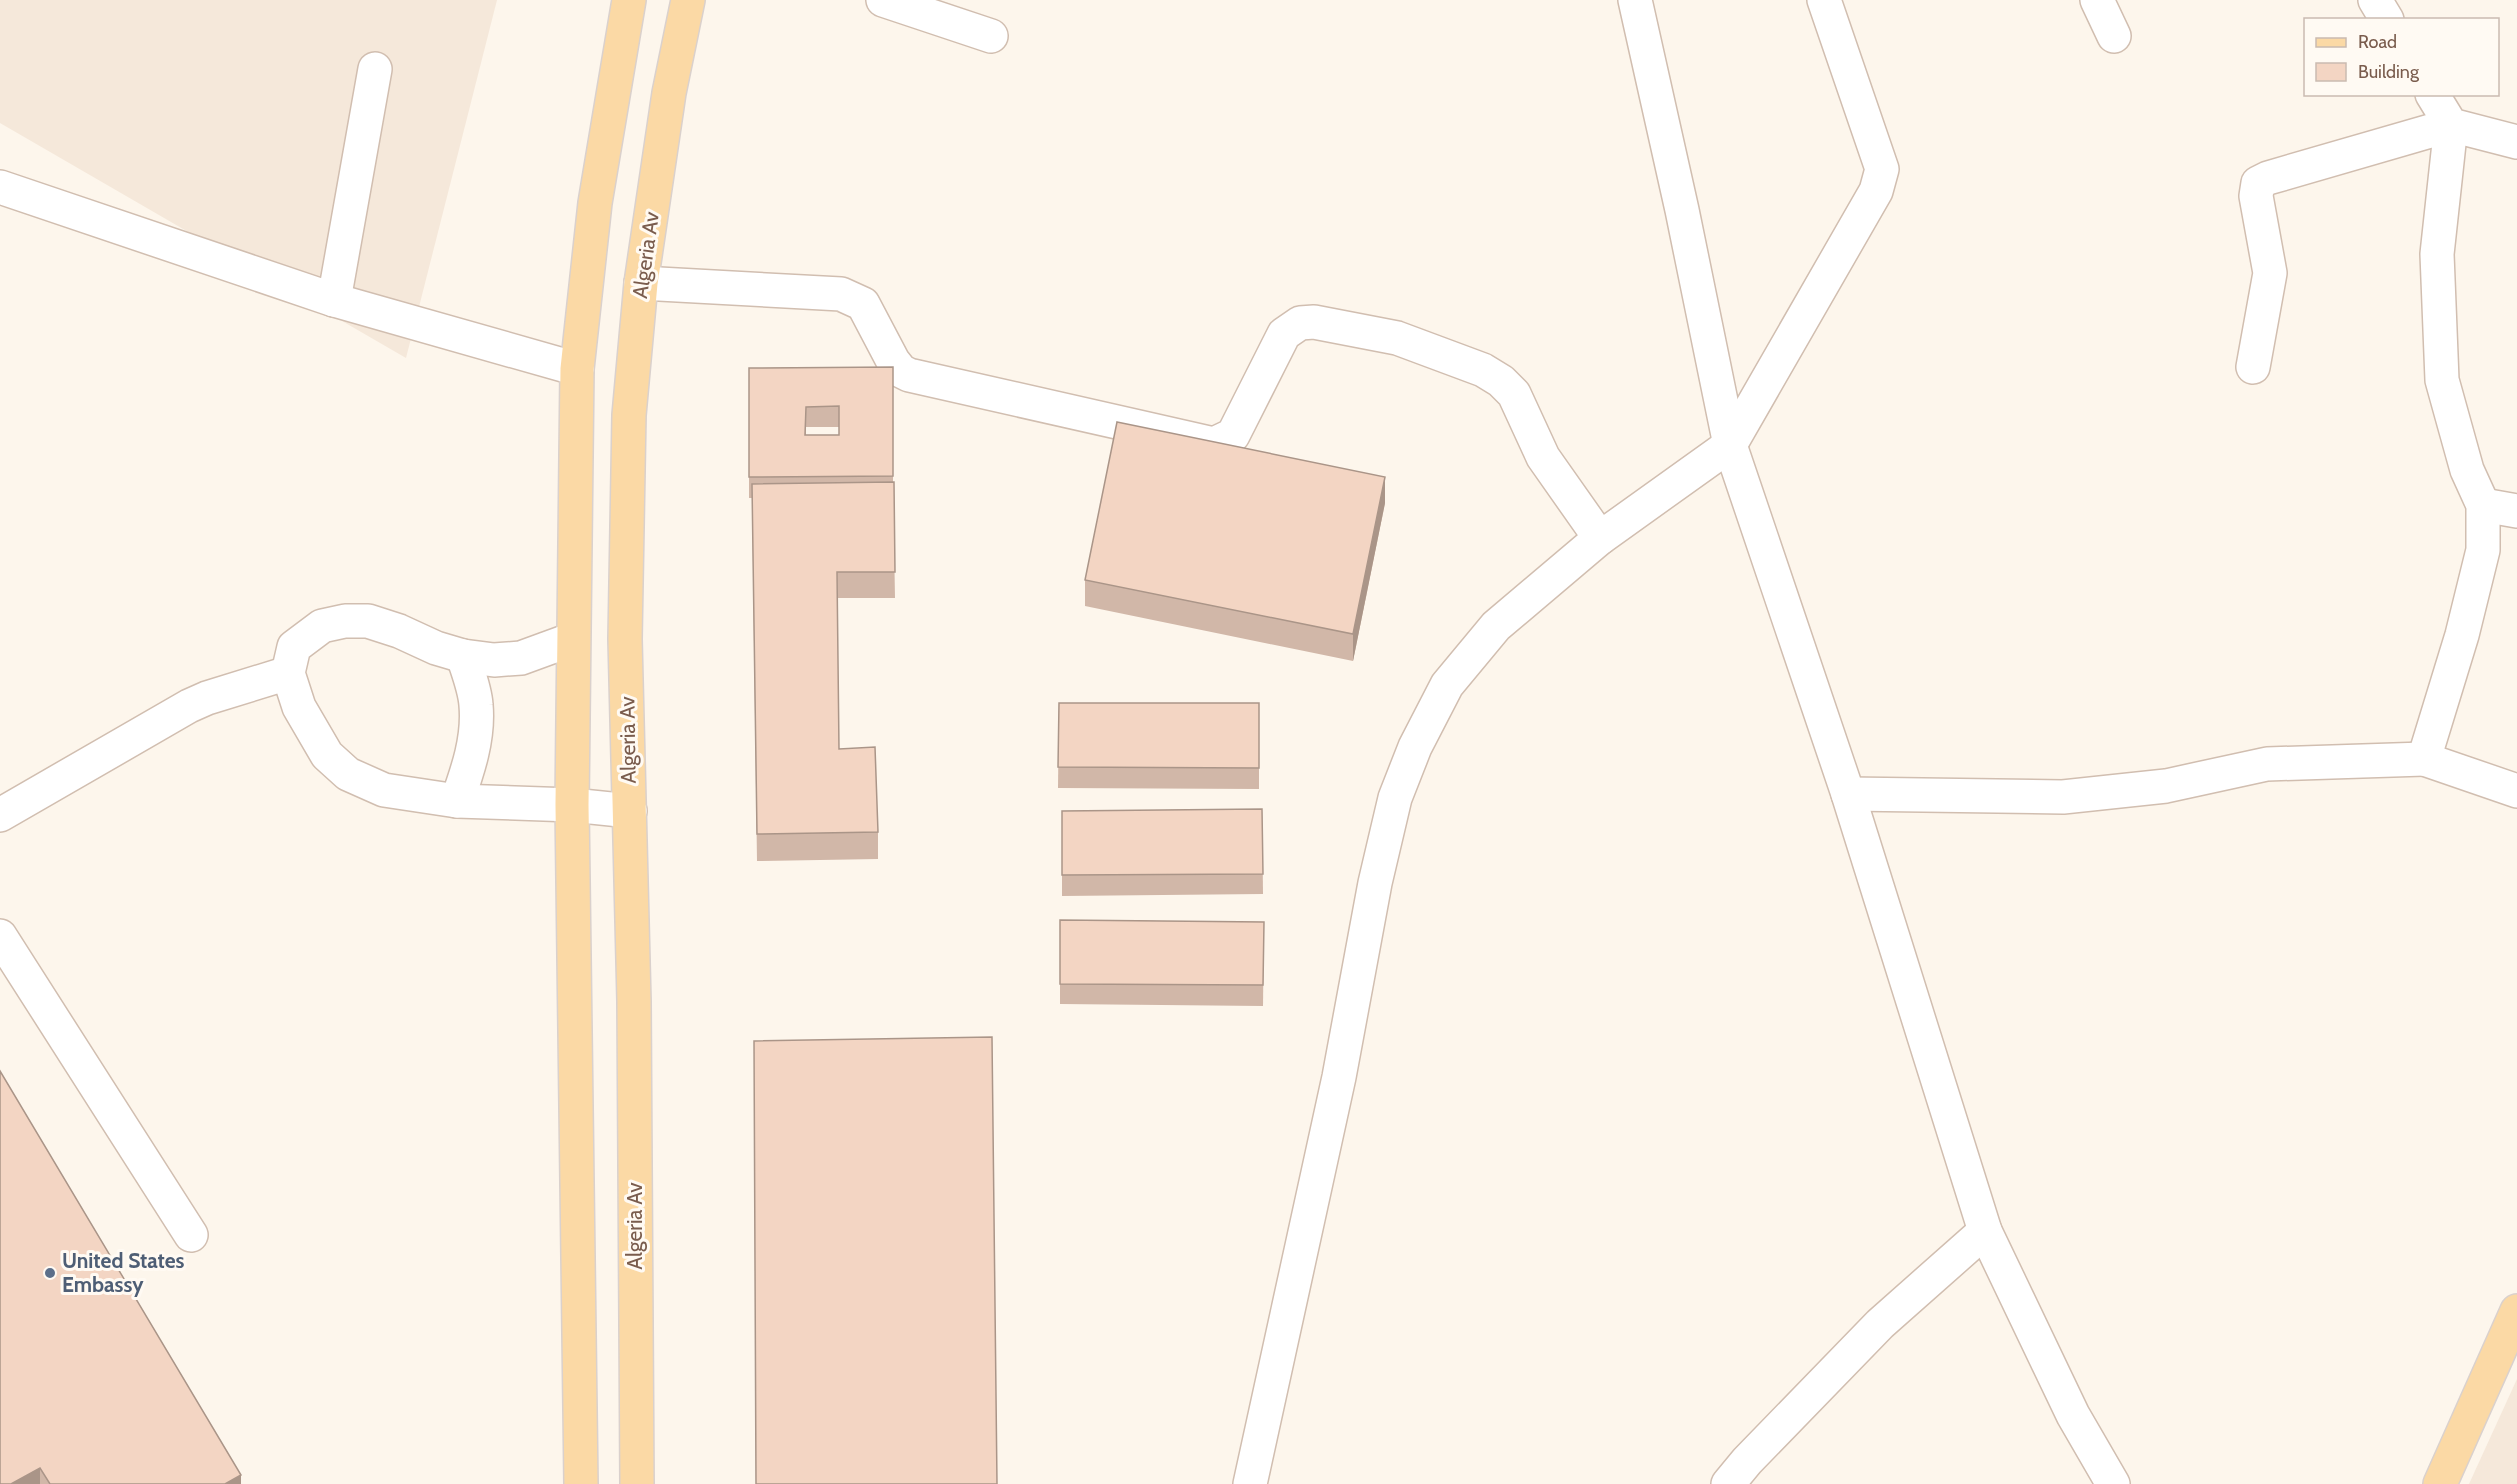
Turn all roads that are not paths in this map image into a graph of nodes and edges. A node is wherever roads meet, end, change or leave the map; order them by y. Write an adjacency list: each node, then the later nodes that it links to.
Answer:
1 (629, 0): 19 (main road)
2 (688, 0): 16 (main road, Algeria Av)
3 (883, 0): 9 (street)
4 (1635, 0): 20 (street)
5 (1824, 0): 20 (street)
6 (2097, 0): 10 (street)
7 (2375, 0): 8 (street)
8 (2385, 18)
9 (991, 36)
10 (2114, 36)
11 (375, 69): 17 (street)
12 (2433, 96): 13 (street)
13 (2451, 125): 14 (street); 18 (street); 21 (street)
14 (2517, 142)
15 (0, 187): 17 (street)
16 (641, 283): 23 (street); 32 (main road, Algeria Av)
17 (334, 300): 19 (street)
18 (2253, 367)
19 (577, 369): 24 (main road)
20 (1730, 445): 23 (street); 29 (street)
21 (2483, 505): 22 (street); 27 (street)
22 (2517, 511)
23 (1600, 538): 40 (street)
24 (573, 639): 25 (street); 31 (main road)
25 (463, 656): 26 (street); 30 (street)
26 (288, 673): 30 (street); 33 (street)
27 (2424, 759): 28 (street); 29 (street)
28 (2517, 791)
29 (1848, 794): 35 (street)
30 (457, 801): 31 (street)
31 (572, 805): 32 (street); 38 (main road)
32 (630, 811): 39 (main road, Algeria Av)
33 (0, 815)
34 (0, 936): 36 (street)
35 (1985, 1231): 41 (street); 42 (street)
36 (191, 1236)
37 (2517, 1311): 43 (main road)
38 (581, 1484)
39 (637, 1484)
40 (1250, 1484)
41 (1728, 1484)
42 (2113, 1484)
43 (2440, 1484)

